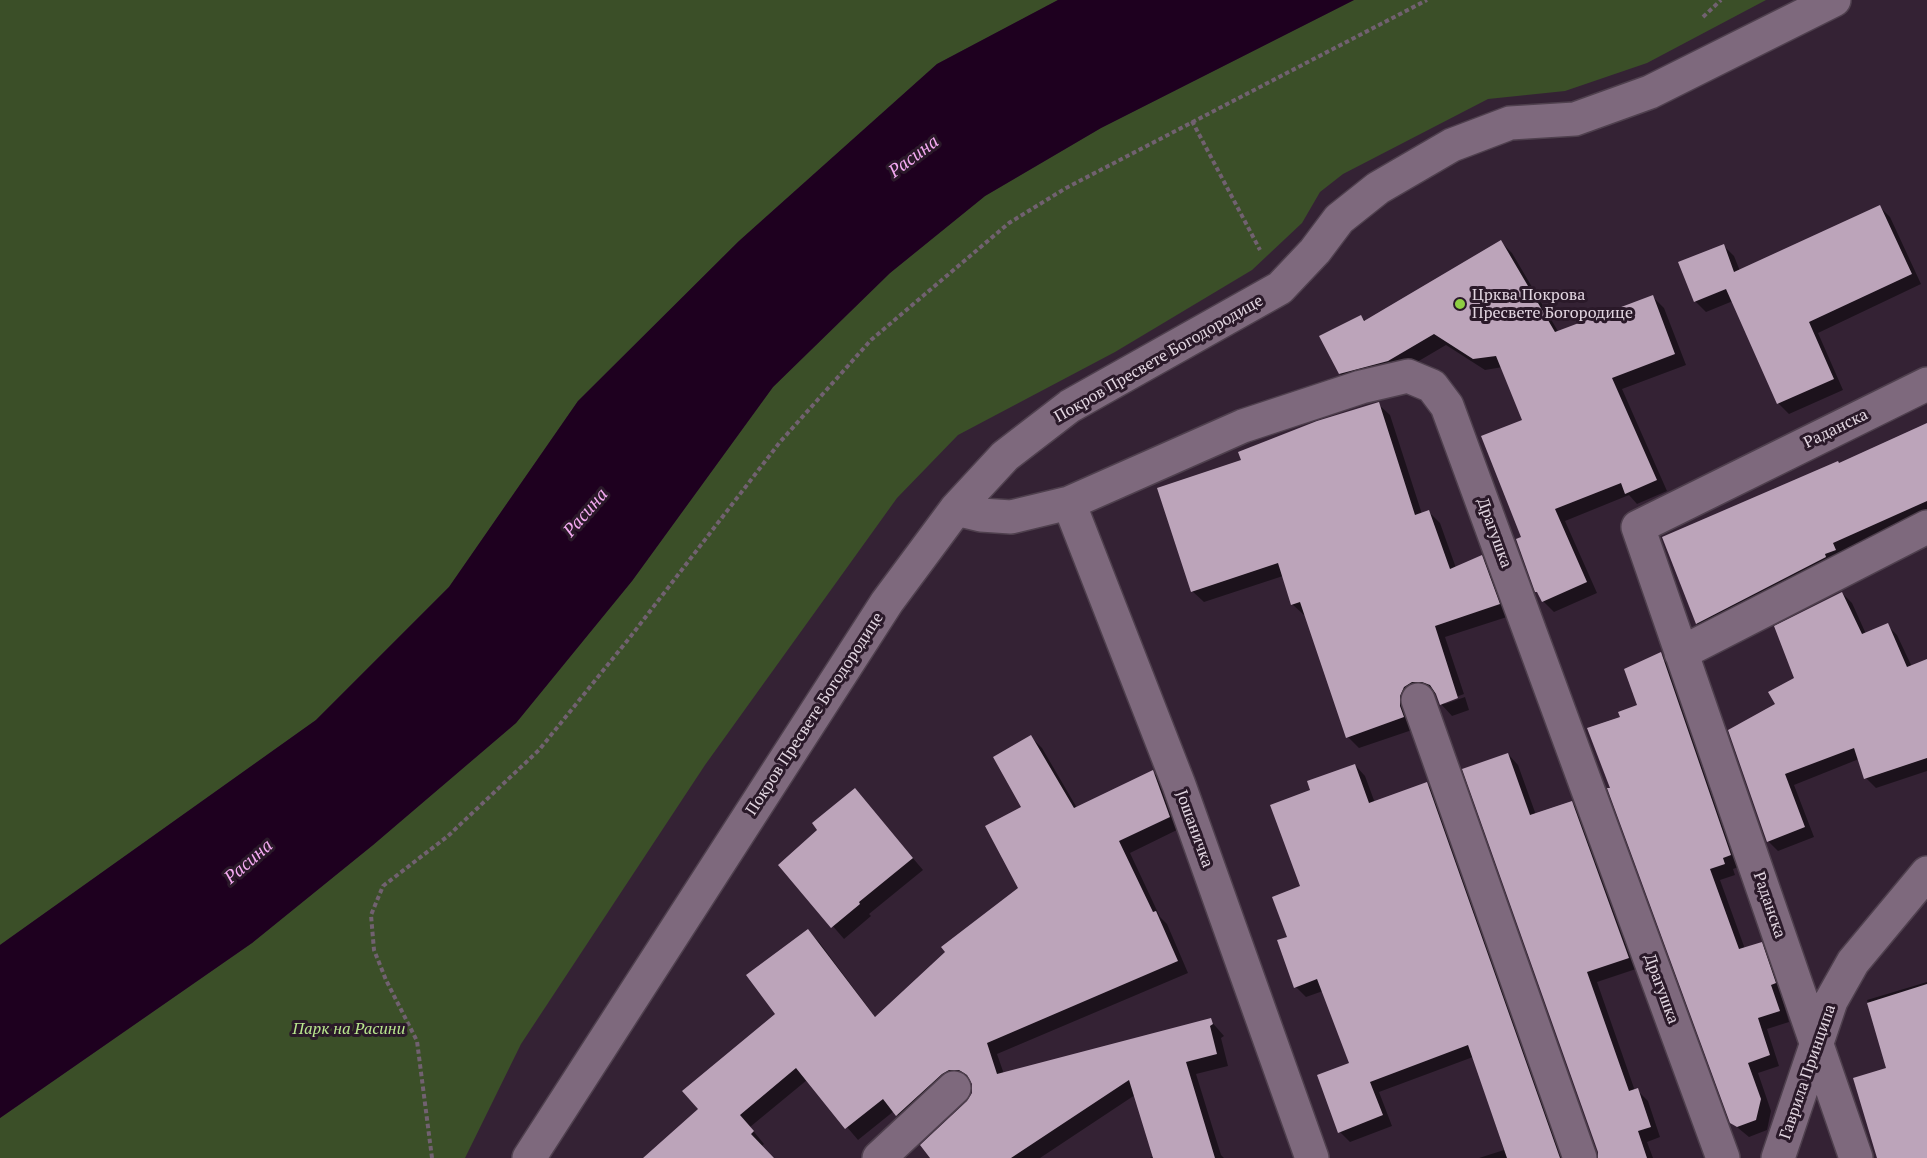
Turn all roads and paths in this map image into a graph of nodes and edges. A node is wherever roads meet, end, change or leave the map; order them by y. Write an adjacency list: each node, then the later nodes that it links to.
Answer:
1 (1427, 0): 3 (path)
2 (1834, 0): 4 (street, Покров Пресвете Богодородице)
3 (1192, 121): 4 (path); 14 (path)
4 (1280, 288): 7 (street, Покров Пресвете Богодородице)
5 (1927, 384): 9 (street, Раданска)
6 (1069, 502): 7 (street, Драгушка); 17 (street, Јошаничка); 19 (street, Драгушка)
7 (956, 509): 15 (street, Покров Пресвете Богодородице)
8 (1927, 527): 9 (street)
9 (1681, 653): 12 (street, Раданска)
10 (1418, 700): 18 (street)
11 (1927, 873): 12 (street, Гаврила Принципа)
12 (1817, 1046): 20 (street, Гаврила Принципа); 21 (street, Раданска)
13 (954, 1088): 16 (street)
14 (432, 1158)
15 (529, 1158)
16 (879, 1158)
17 (1312, 1158)
18 (1580, 1158)
19 (1723, 1158)
20 (1778, 1158)
21 (1857, 1158)

